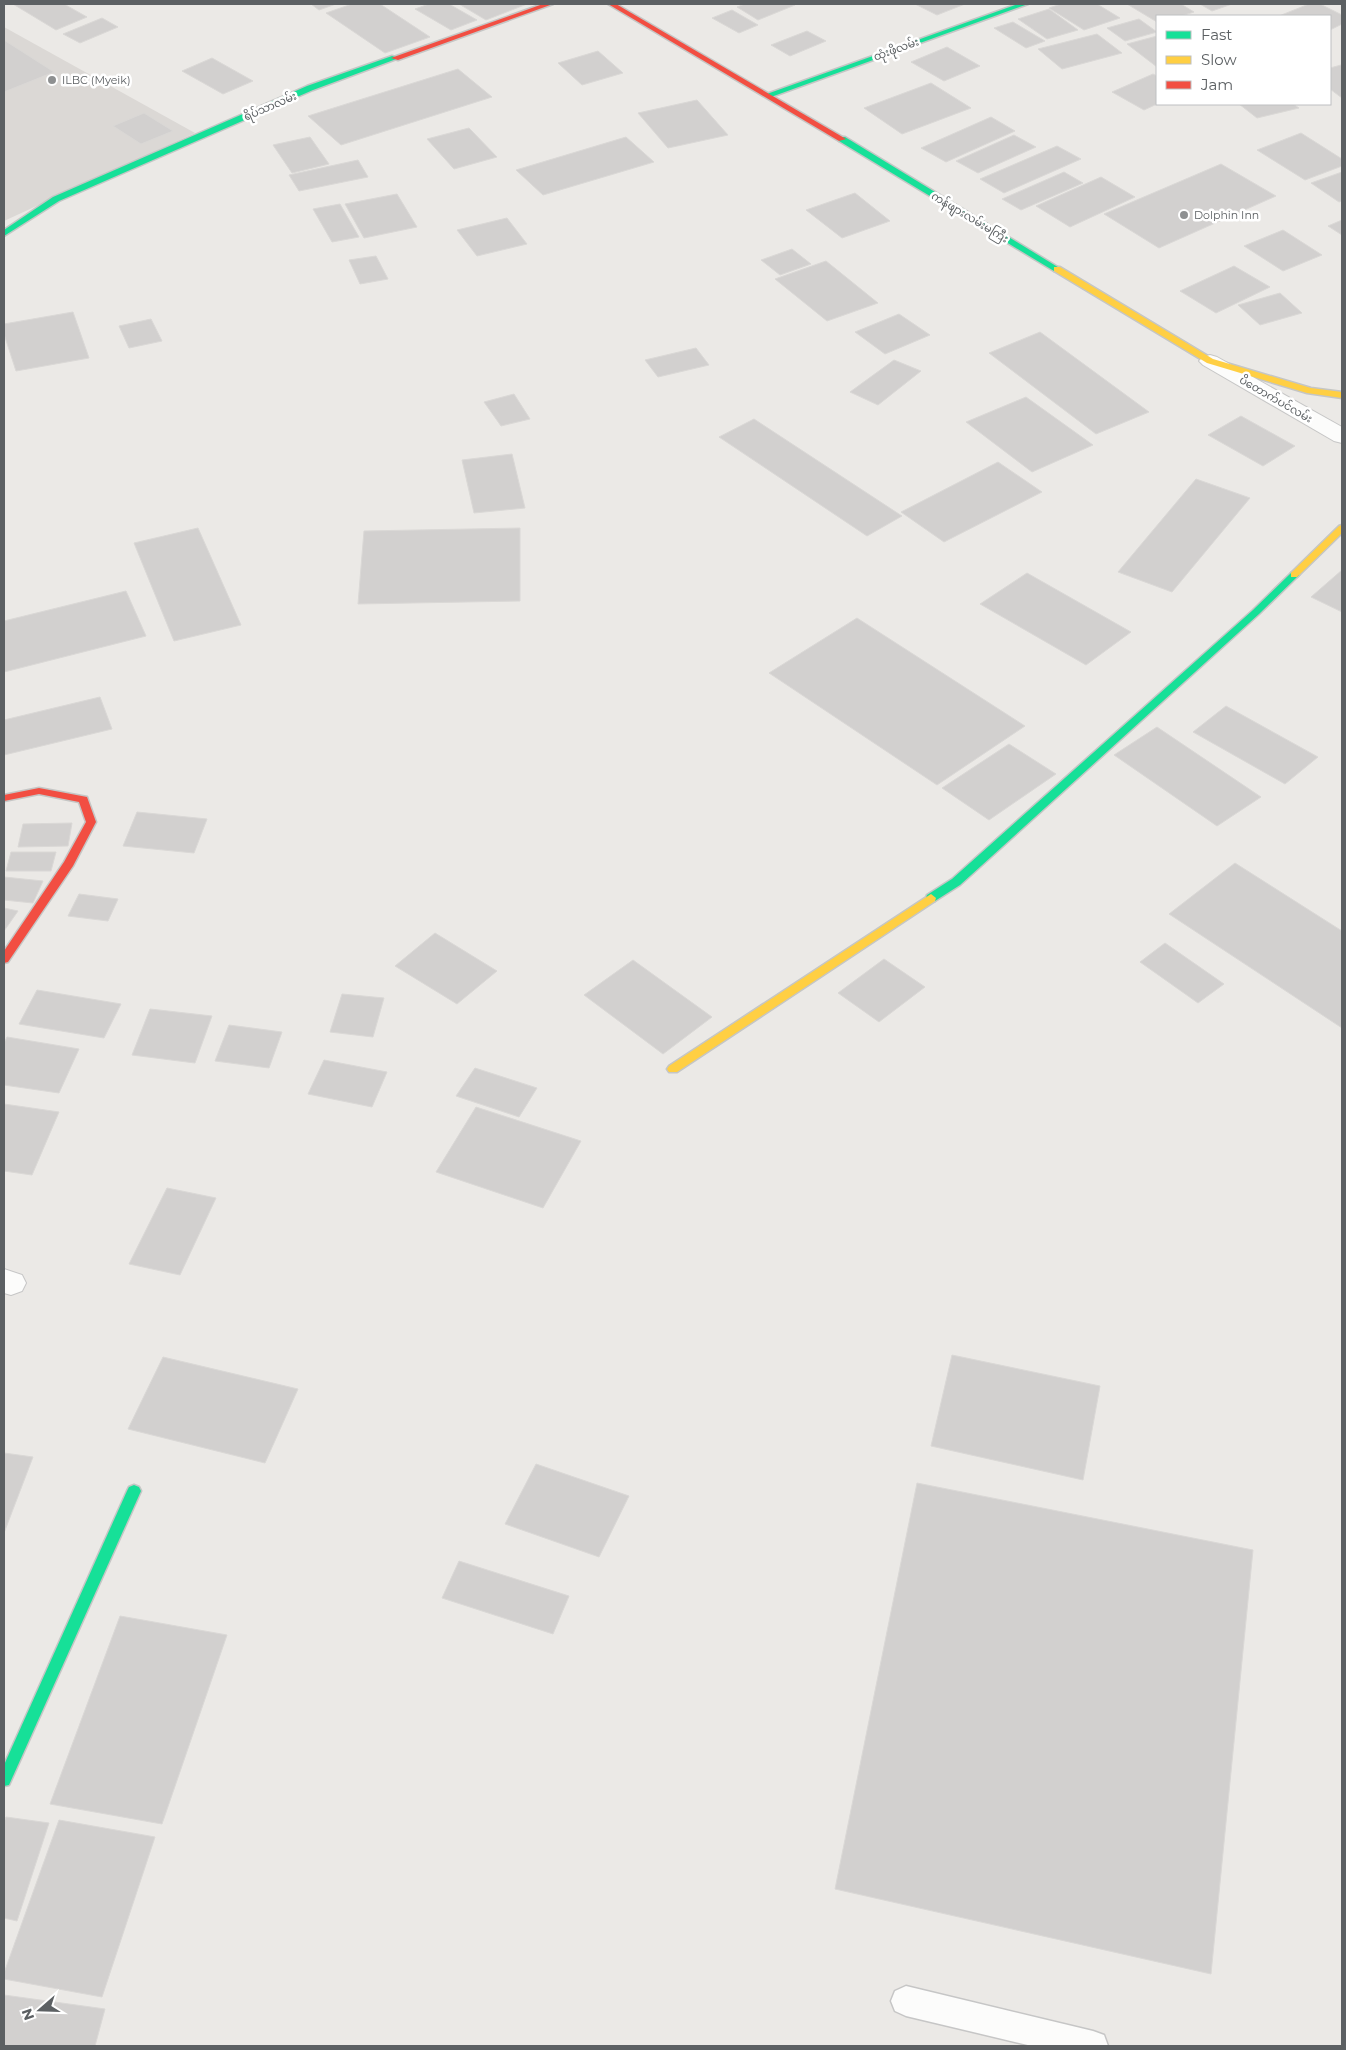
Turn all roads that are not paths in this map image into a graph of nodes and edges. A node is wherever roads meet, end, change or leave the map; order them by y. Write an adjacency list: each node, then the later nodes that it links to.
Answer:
1 (549, 4): 5 (street, ရိပ်သာလမ်း)
2 (611, 4): 4 (street, ကန်ဖျားလမ်းမကြီး)
3 (1024, 4): 4 (street, ထုံးဖိုလမ်း)
4 (768, 95): 6 (street, ကန်ဖျားလမ်းမကြီး)
5 (4, 234)
6 (1210, 361): 7 (street, ကန်ဖျားလမ်းမကြီး); 8 (street, ပိတောက်ပင်လမ်း)
7 (1342, 395)
8 (1342, 436)
9 (1342, 528): 12 (street)
10 (4, 798): 11 (street)
11 (4, 959)
12 (673, 1069)
13 (134, 1491): 14 (street)
14 (4, 1780)
15 (906, 2001): 16 (lane)
16 (1093, 2046)

